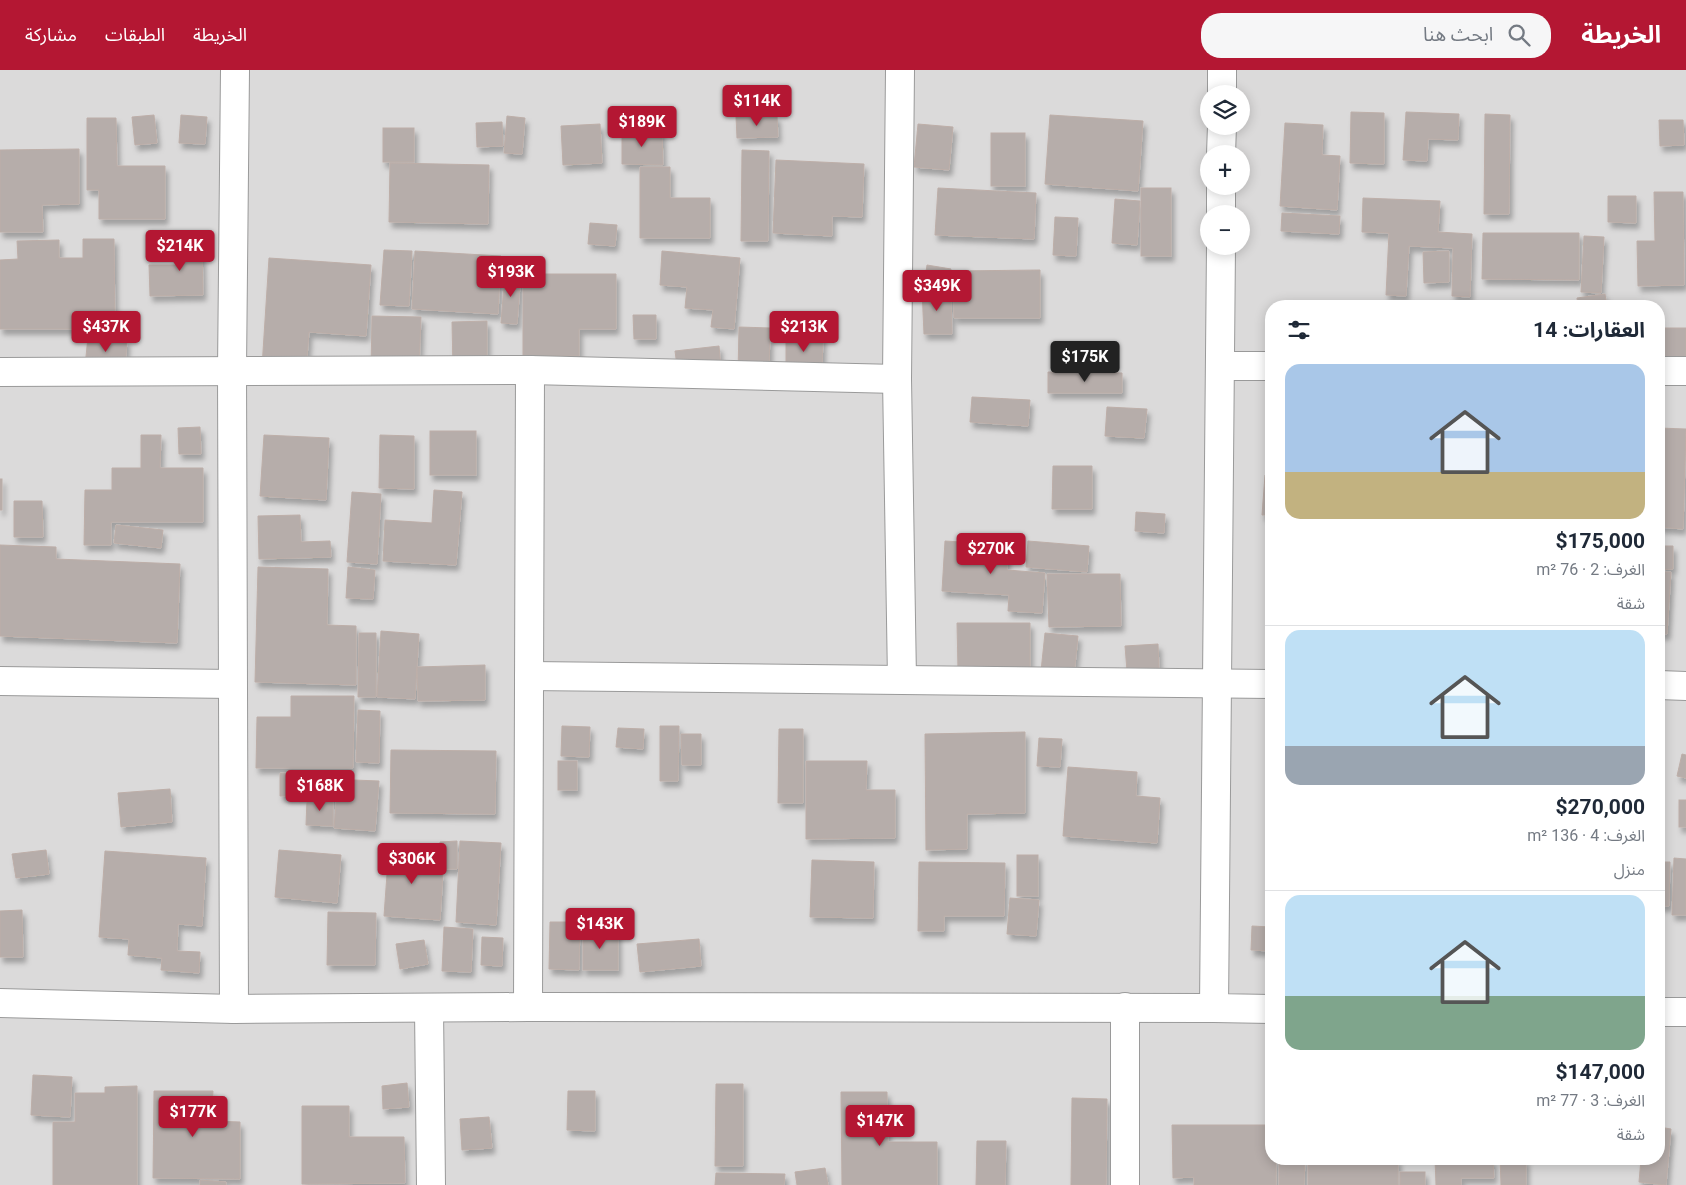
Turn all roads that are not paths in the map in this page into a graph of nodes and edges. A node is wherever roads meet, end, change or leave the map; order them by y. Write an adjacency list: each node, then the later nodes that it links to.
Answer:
1 (235, 70): 8 (street)
2 (900, 70): 13 (street)
3 (1222, 70): 4 (street)
4 (1222, 85)
5 (1221, 255): 6 (street)
6 (1220, 366): 7 (street); 18 (street)
7 (1265, 366)
8 (232, 370): 9 (street); 11 (street); 17 (street)
9 (530, 370): 13 (street); 14 (street)
10 (1665, 371): 12 (street)
11 (0, 372)
12 (1686, 372)
13 (898, 379): 15 (street)
14 (529, 676): 15 (street); 23 (street)
15 (902, 679): 18 (street)
16 (0, 681): 17 (street)
17 (232, 684): 26 (street)
18 (1217, 684): 19 (street); 25 (street)
19 (1265, 684)
20 (1665, 686): 21 (street)
21 (1686, 686)
22 (0, 1003): 26 (street)
23 (528, 1007): 24 (street); 27 (street)
24 (1125, 1007): 25 (street); 32 (street)
25 (1214, 1008): 28 (street)
26 (234, 1009): 27 (street)
27 (429, 1009): 31 (street)
28 (1265, 1009)
29 (1665, 1012): 30 (street)
30 (1686, 1012)
31 (431, 1185)
32 (1124, 1185)

